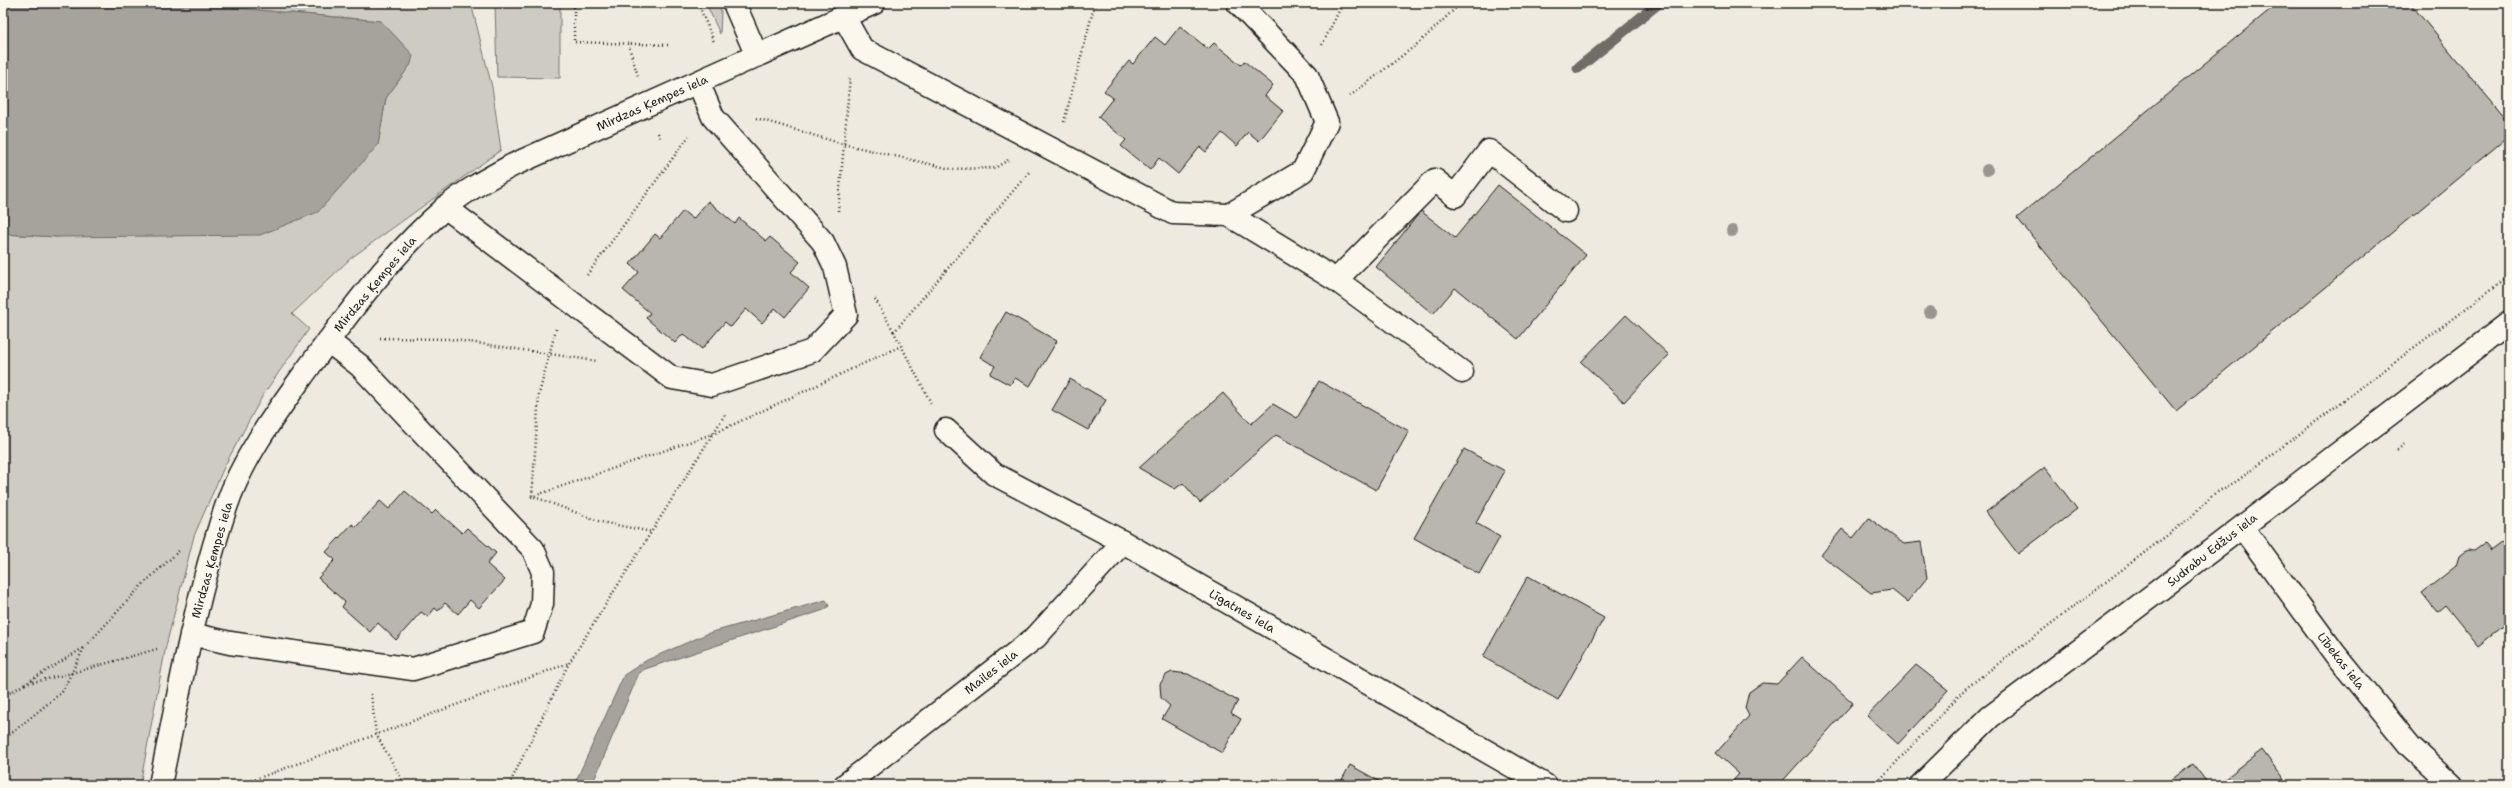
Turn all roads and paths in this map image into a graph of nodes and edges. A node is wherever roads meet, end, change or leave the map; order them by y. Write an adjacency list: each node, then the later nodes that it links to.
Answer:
1 (574, 3): 10 (path)
2 (698, 3): 14 (path)
3 (734, 3): 13 (street)
4 (874, 3): 9 (street, Mirdzas Ķempes iela)
5 (1095, 3): 21 (path)
6 (1238, 3): 15 (street)
7 (1343, 3): 15 (path)
8 (1461, 3): 18 (path)
9 (844, 17): 12 (street); 13 (street, Mirdzas Ķempes iela)
10 (628, 44): 11 (path); 16 (path)
11 (668, 45)
12 (862, 49): 20 (path); 21 (street)
13 (757, 56): 14 (street, Mirdzas Ķempes iela)
14 (724, 71): 17 (street, Mirdzas Ķempes iela)
15 (1307, 75): 18 (street)
16 (638, 78)
17 (698, 82): 19 (street); 22 (street, Mirdzas Ķempes iela)
18 (1324, 116): 24 (street)
19 (713, 117): 20 (path); 36 (street)
20 (843, 144): 21 (path); 25 (path)
21 (1049, 149): 24 (street); 30 (path)
22 (445, 207): 32 (street, Mirdzas Ķempes iela); 34 (street)
23 (1566, 211): 27 (street)
24 (1229, 214): 27 (street)
25 (837, 219)
26 (2509, 276): 58 (path)
27 (1336, 280): 35 (street)
28 (871, 292): 30 (path)
29 (2509, 323): 39 (street, Sudrabu Edžus iela)
30 (894, 332): 33 (path)
31 (380, 338): 34 (path)
32 (328, 341): 40 (street); 43 (street, Mirdzas Ķempes iela)
33 (901, 346): 37 (path); 38 (path)
34 (640, 354): 36 (street)
35 (1462, 372)
36 (747, 373): 38 (path)
37 (946, 430): 41 (street, Līgatnes iela)
38 (715, 433): 40 (path); 46 (path)
39 (2242, 527): 59 (street, Sudrabu Edžus iela); 60 (street, Lībekas iela)
40 (514, 529): 45 (street)
41 (1123, 542): 56 (street, Mailes iela); 57 (street, Līgatnes iela)
42 (184, 546): 44 (path)
43 (191, 634): 45 (street); 47 (path); 52 (street, Mirdzas Ķempes iela)
44 (84, 648): 47 (path); 48 (path)
45 (367, 663): 50 (path)
46 (569, 663): 50 (path); 55 (path)
47 (72, 673): 48 (path); 51 (path)
48 (25, 684): 49 (path)
49 (3, 697)
50 (376, 734): 53 (path); 54 (path)
51 (3, 740)
52 (160, 785)
53 (240, 785)
54 (405, 785)
55 (509, 785)
56 (845, 785)
57 (1545, 785)
58 (1875, 785)
59 (1921, 785)
60 (2452, 785)

